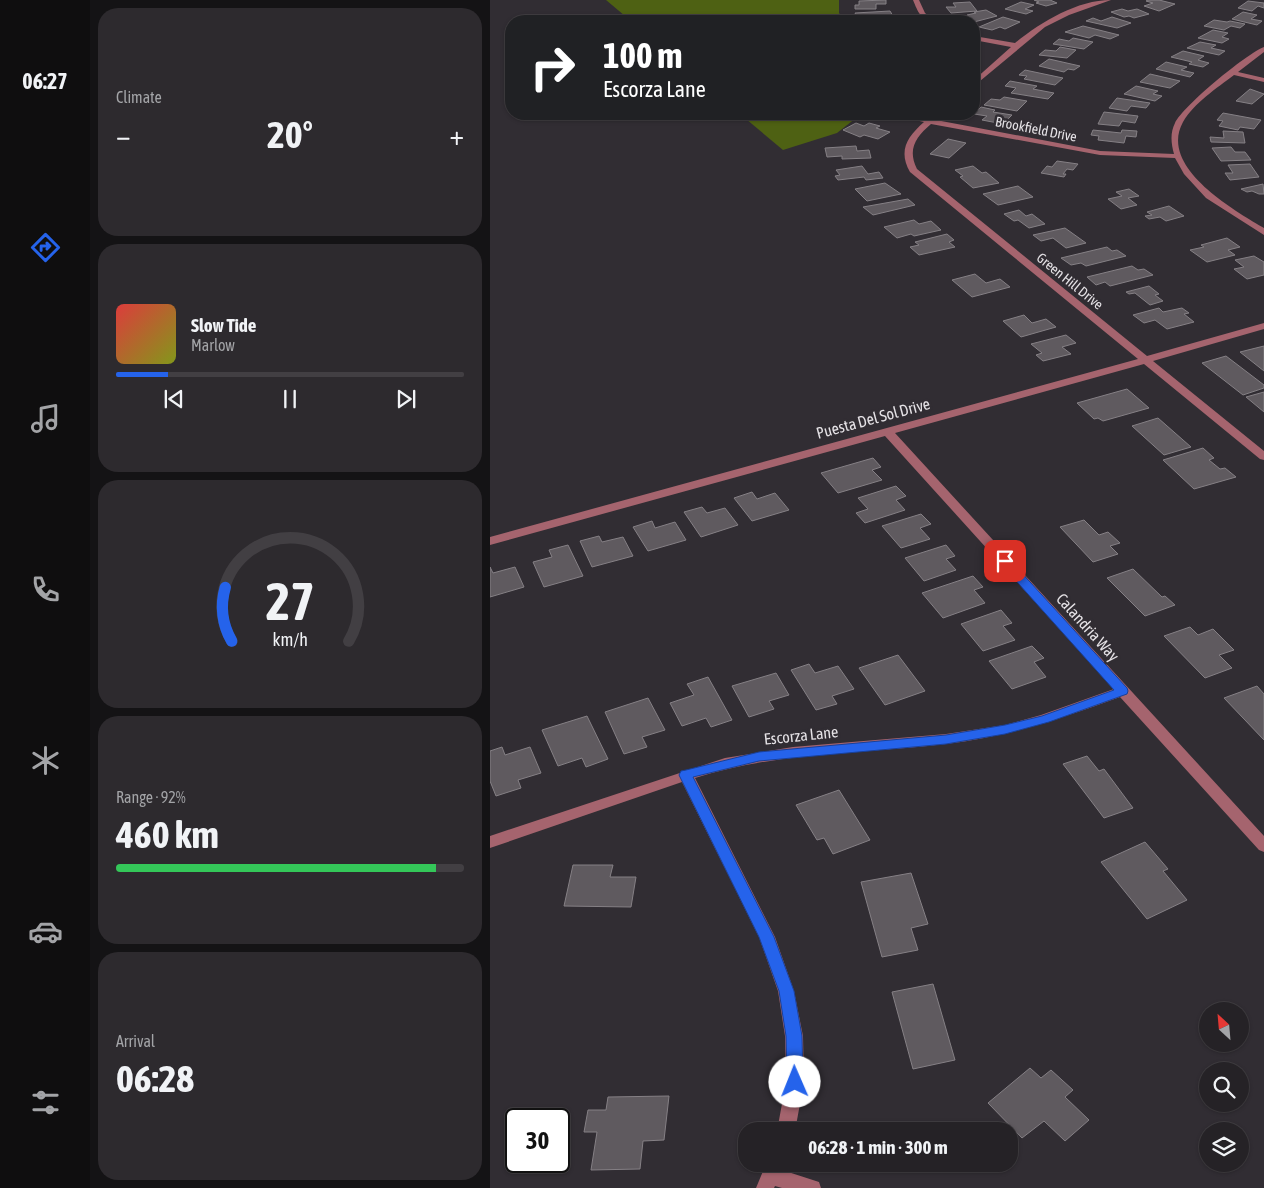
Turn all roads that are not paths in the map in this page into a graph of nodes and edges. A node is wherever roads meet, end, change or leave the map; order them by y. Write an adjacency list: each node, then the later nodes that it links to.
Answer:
1 (916, 0): 3 (street)
2 (1108, 0): 5 (street)
3 (923, 15)
4 (980, 39): 5 (street)
5 (1018, 46): 8 (street)
6 (1264, 49): 7 (street)
7 (1234, 73): 9 (street); 12 (street)
8 (980, 79)
9 (1264, 80)
10 (925, 120): 11 (street, Brookfield Drive)
11 (930, 121): 12 (street, Brookfield Drive); 15 (street, Green Hill Drive)
12 (1177, 156): 13 (street)
13 (1264, 232)
14 (1261, 330): 15 (street, Puesta Del Sol Drive)
15 (1146, 360): 16 (street, Puesta Del Sol Drive); 17 (street, Green Hill Drive)
16 (887, 431): 18 (street, Puesta Del Sol Drive); 19 (street, Calandria Way)
17 (1264, 457)
18 (490, 541)
19 (1122, 691): 20 (street, Escorza Lane); 22 (street, Calandria Way)
20 (686, 775): 21 (street, Escorza Lane); 23 (street)
21 (490, 842)
22 (1264, 846)
23 (788, 1122)
24 (770, 1176): 25 (street)
25 (812, 1188)

